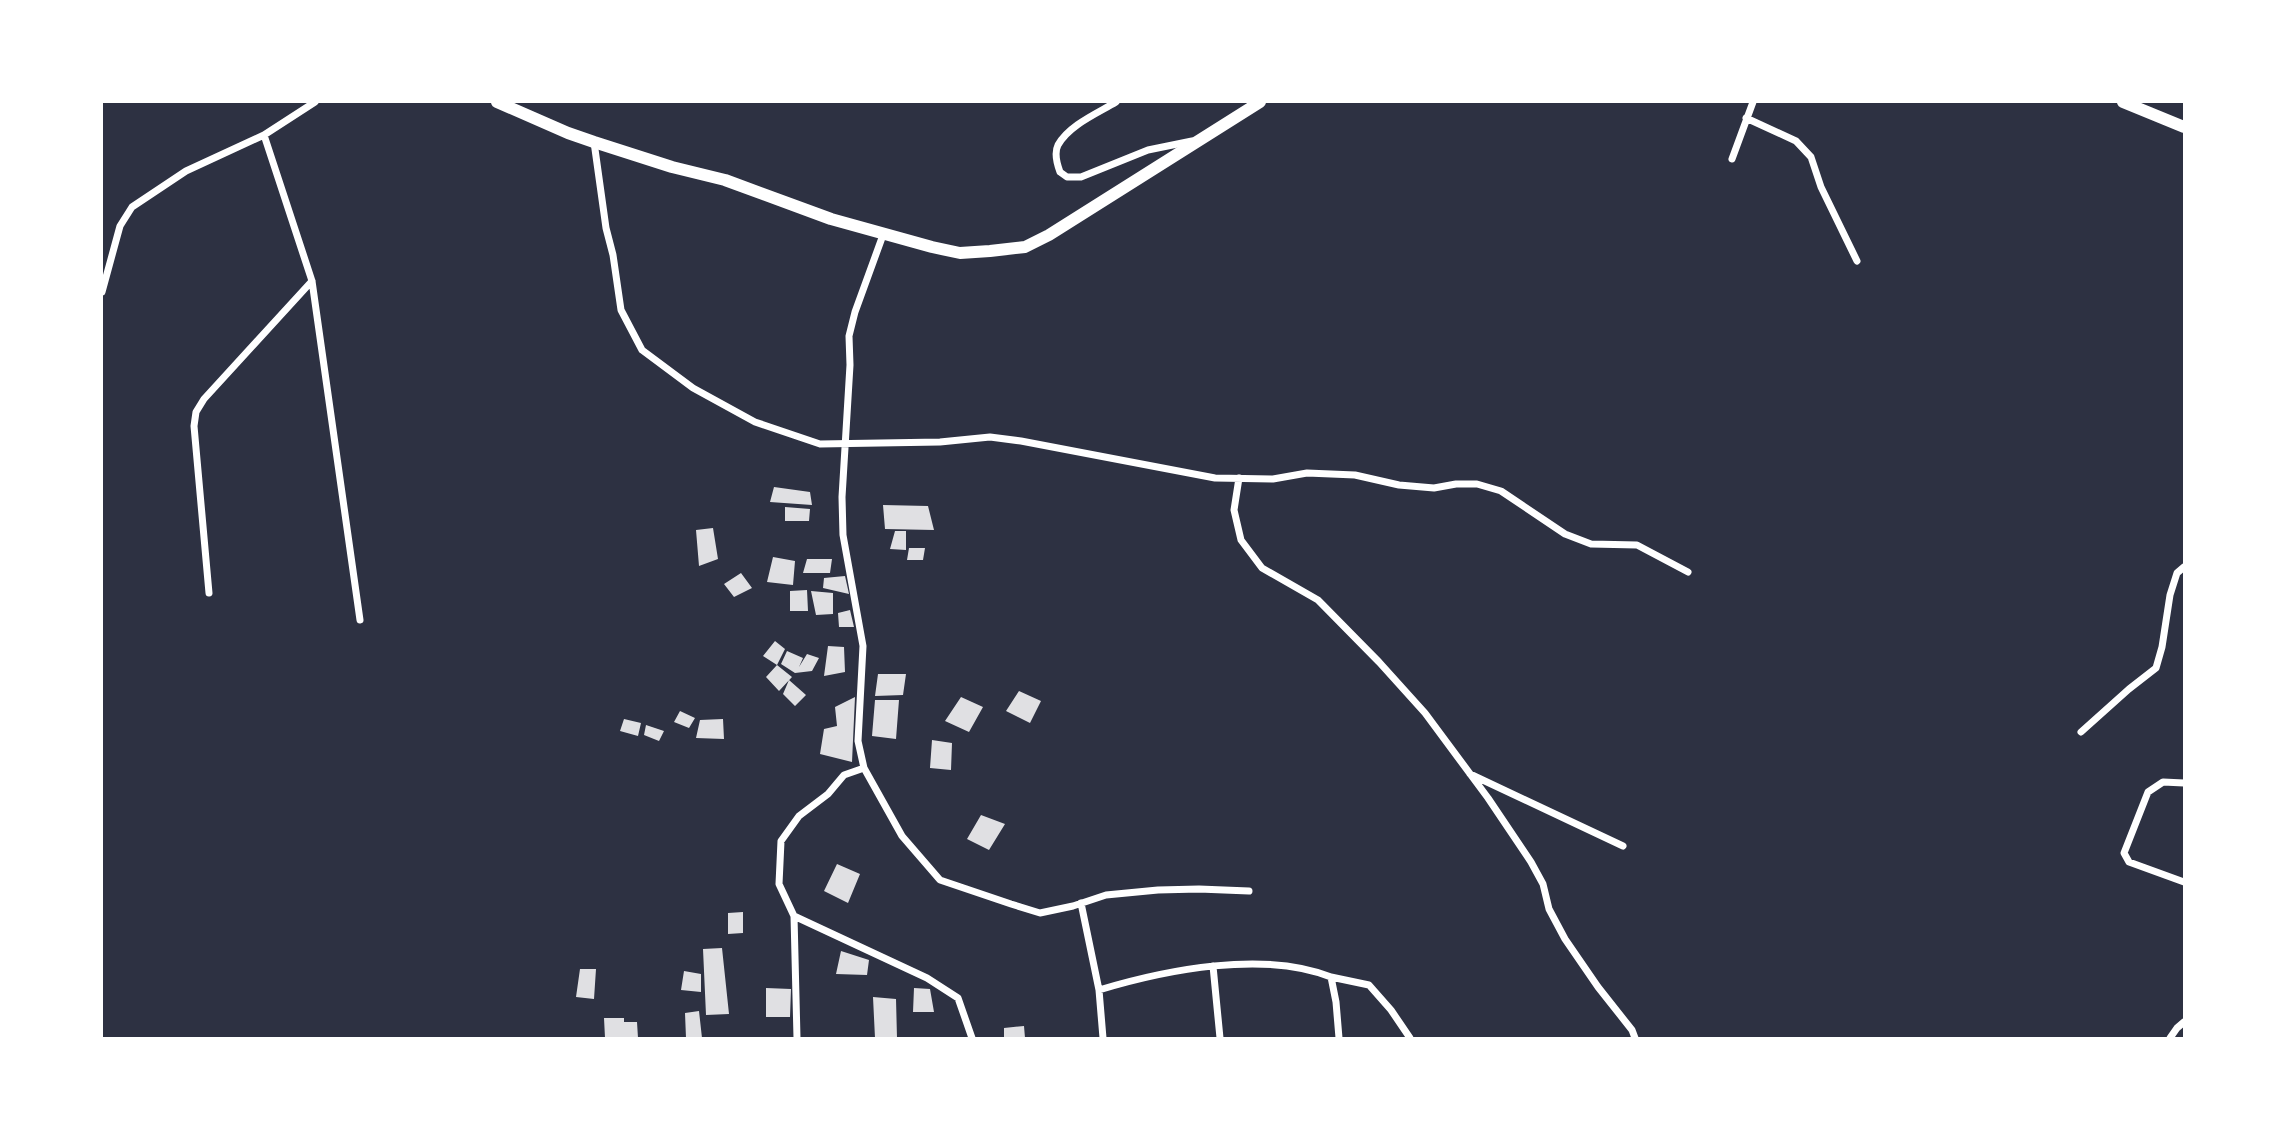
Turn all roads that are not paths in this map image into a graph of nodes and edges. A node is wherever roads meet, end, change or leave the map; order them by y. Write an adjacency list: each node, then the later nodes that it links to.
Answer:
1 (316, 102): 9 (street)
2 (497, 102): 11 (main road)
3 (1116, 102): 10 (street)
4 (1260, 102): 10 (main road)
5 (1753, 102): 7 (street)
6 (2123, 102): 8 (main road)
7 (1746, 118): 12 (street); 14 (street)
8 (2185, 127)
9 (264, 135): 15 (street); 16 (street)
10 (1206, 137): 13 (main road)
11 (594, 142): 13 (main road); 17 (street)
12 (1732, 159)
13 (883, 235): 17 (street)
14 (1857, 261)
15 (312, 281): 21 (street); 22 (street)
16 (102, 292)
17 (844, 444): 18 (street); 24 (street)
18 (1240, 478): 20 (street); 25 (street)
19 (2185, 567): 23 (street)
20 (1688, 572)
21 (209, 593)
22 (360, 620)
23 (2081, 732)
24 (864, 768): 30 (street); 31 (street)
25 (1470, 774): 27 (street); 42 (street)
26 (2185, 783): 28 (street)
27 (1623, 846)
28 (2185, 882)
29 (1249, 891): 30 (street)
30 (1081, 903): 34 (street)
31 (794, 916): 36 (street); 37 (street)
32 (1213, 966): 33 (street); 34 (street); 39 (street)
33 (1331, 976): 40 (street); 41 (street)
34 (1099, 990): 38 (street)
35 (2185, 1022): 43 (street)
36 (797, 1038)
37 (972, 1038)
38 (1103, 1038)
39 (1220, 1038)
40 (1339, 1038)
41 (1410, 1038)
42 (1635, 1038)
43 (2170, 1038)

